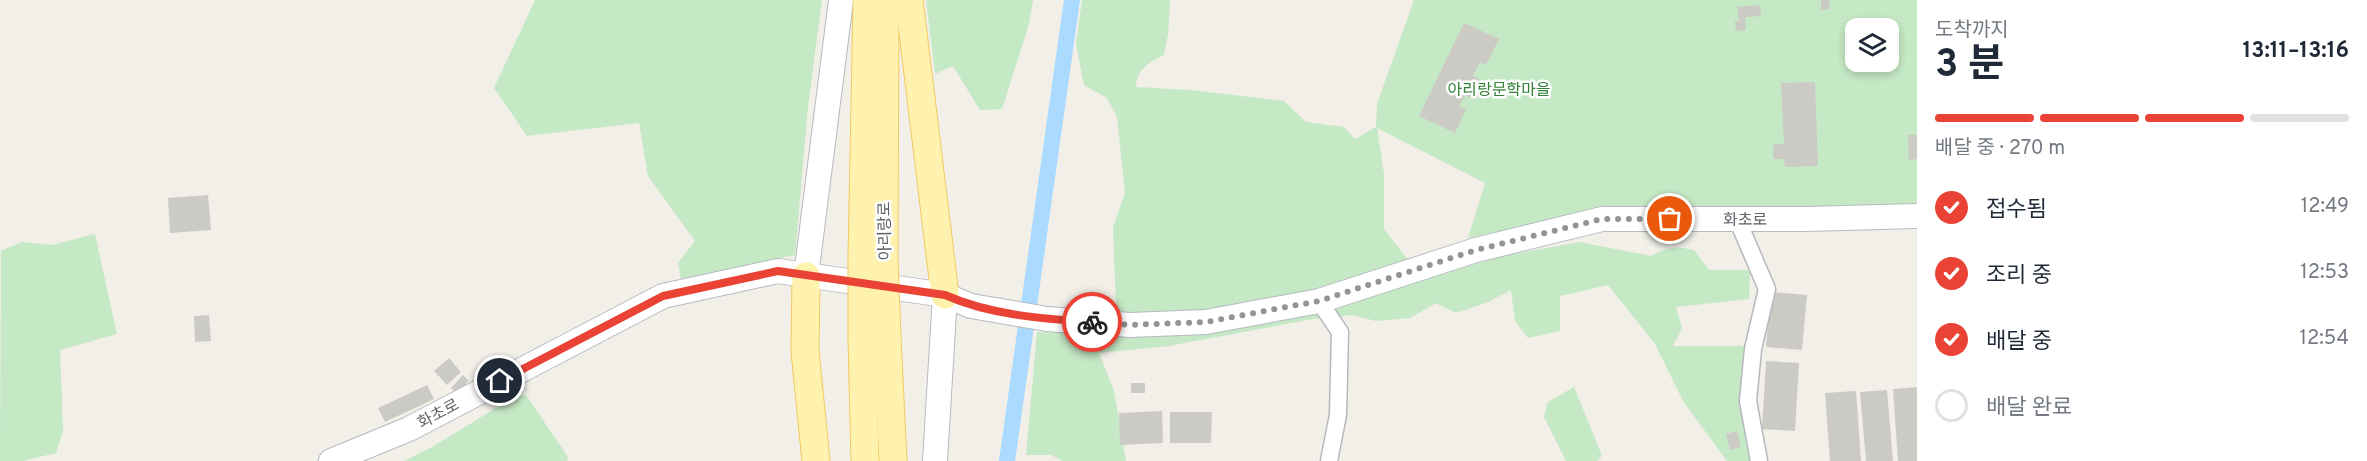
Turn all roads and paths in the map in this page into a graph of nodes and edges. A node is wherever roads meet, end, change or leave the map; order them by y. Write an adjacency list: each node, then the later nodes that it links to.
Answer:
1 (841, 0): 8 (street)
2 (867, 0): 7 (main road, 아리랑로)
3 (885, 0): 7 (main road, 아리랑로)
4 (909, 0): 9 (main road)
5 (1917, 216): 6 (street, 화초로)
6 (1737, 219): 10 (street, 화초로); 18 (street)
7 (873, 260): 11 (main road, 아리랑로, bridge)
8 (806, 276): 9 (street, 화초로); 12 (street, 화초로); 13 (main road)
9 (945, 295): 10 (street, 화초로); 16 (street)
10 (1319, 301): 17 (street)
11 (874, 338): 14 (main road, 아리랑로); 15 (main road, 아리랑로)
12 (331, 461)
13 (816, 461)
14 (865, 461)
15 (893, 461)
16 (936, 461)
17 (1329, 461)
18 (1759, 461)

